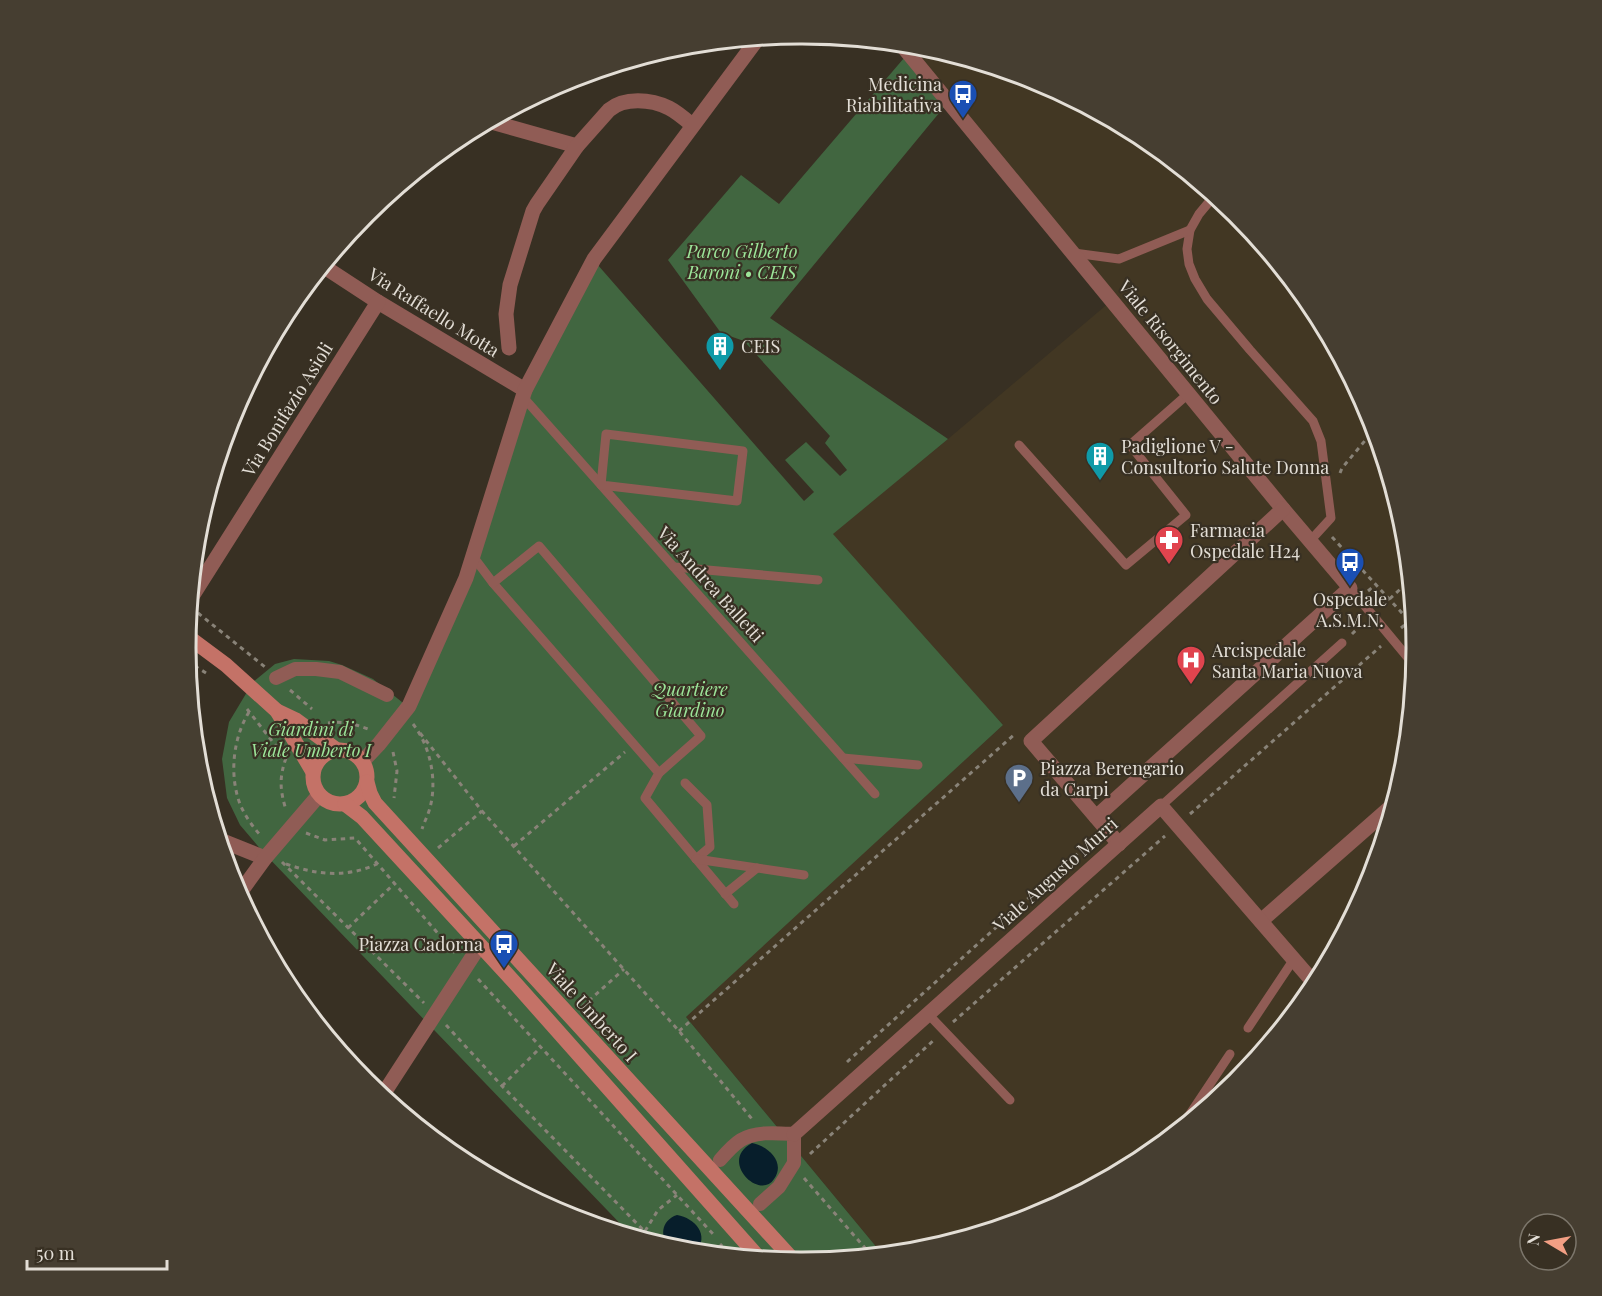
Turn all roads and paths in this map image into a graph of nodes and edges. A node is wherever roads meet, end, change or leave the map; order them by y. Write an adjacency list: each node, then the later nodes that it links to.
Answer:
1 (752, 46): 4 (street)
2 (909, 53): 8 (street, Viale Risorgimento)
3 (499, 124): 5 (street)
4 (692, 125): 5 (street); 12 (street)
5 (577, 146): 11 (street)
6 (1209, 202): 7 (lane)
7 (1190, 230): 8 (lane); 19 (lane)
8 (1074, 253): 13 (street, Viale Risorgimento)
9 (329, 270): 10 (street, Via Raffaello Motta)
10 (378, 302): 12 (street, Via Raffaello Motta); 23 (street, Via Bonifazio Asioli)
11 (509, 348)
12 (524, 394): 17 (lane, Via Andrea Balletti); 20 (street)
13 (1188, 394): 15 (lane); 18 (street, Viale Risorgimento)
14 (1367, 438): 16 (path)
15 (1019, 445)
16 (1339, 477)
17 (601, 485): 17 (lane); 21 (lane, Via Andrea Balletti)
18 (1283, 509): 19 (street, Viale Risorgimento); 41 (street)
19 (1310, 541): 27 (street, Viale Risorgimento)
20 (472, 555): 24 (lane); 45 (street)
21 (674, 567): 22 (lane); 44 (lane, Via Andrea Balletti)
22 (818, 580)
23 (201, 583)
24 (493, 583): 42 (lane); 48 (lane)
25 (1376, 585): 27 (path)
26 (1402, 588): 29 (path)
27 (1354, 593): 28 (lane, Viale Risorgimento); 57 (street, Viale Augusto Murri)
28 (1372, 614): 31 (lane, Viale Risorgimento); 33 (path)
29 (1404, 616)
30 (1405, 625): 31 (path)
31 (1391, 637): 34 (lane, Viale Risorgimento); 58 (path)
32 (196, 643): 37 (main road)
33 (1342, 643): 54 (lane, Viale Augusto Murri)
34 (1406, 655)
35 (276, 678): 36 (street)
36 (387, 695)
37 (277, 711): 43 (main road); 47 (main road)
38 (250, 712): 64 (path)
39 (410, 720): 40 (path)
40 (420, 733): 55 (path); 59 (path)
41 (1026, 735): 57 (street); 84 (path)
42 (634, 744): 48 (lane); 62 (path)
43 (337, 750): 45 (main road); 47 (main road)
44 (843, 758): 46 (lane); 51 (lane, Via Andrea Balletti)
45 (363, 761): 49 (main road)
46 (918, 765)
47 (313, 772): 52 (main road)
48 (659, 774): 65 (lane)
49 (367, 782): 53 (main road); 103 (main road, Viale Umberto I)
50 (685, 783): 65 (lane)
51 (875, 794)
52 (319, 795): 53 (main road); 64 (street)
53 (345, 804): 76 (main road, Viale Umberto I)
54 (1161, 806): 58 (street); 61 (street, Viale Augusto Murri)
55 (482, 811): 62 (path); 63 (path)
56 (1381, 815): 74 (street)
57 (1100, 823): 61 (street); 88 (path)
58 (1178, 825): 74 (street); 85 (path)
59 (421, 830)
60 (229, 843): 64 (street)
61 (1119, 844): 82 (street, Viale Augusto Murri)
62 (514, 846): 78 (path)
63 (437, 850)
64 (269, 855): 66 (path); 71 (street)
65 (696, 859): 68 (lane); 72 (lane)
66 (283, 863): 67 (path); 75 (path)
67 (377, 864)
68 (757, 868): 69 (lane); 72 (lane)
69 (804, 875)
70 (395, 883): 75 (path)
71 (245, 885)
72 (725, 894): 73 (lane)
73 (734, 904)
74 (1261, 921): 77 (street)
75 (348, 928): 81 (path)
76 (480, 945): 81 (street); 98 (main road, Viale Umberto I)
77 (1294, 959): 79 (street); 83 (lane)
78 (624, 969): 80 (path); 84 (path)
79 (1309, 976)
80 (581, 1008)
81 (435, 1014): 89 (path); 90 (street)
82 (928, 1014): 85 (lane); 94 (street, Viale Augusto Murri)
83 (1248, 1028)
84 (679, 1031): 93 (path)
85 (944, 1031): 91 (lane); 95 (path)
86 (541, 1047): 89 (path)
87 (1230, 1054): 92 (lane)
88 (843, 1065)
89 (502, 1086): 100 (path)
90 (387, 1088)
91 (1010, 1100)
92 (1195, 1106)
93 (765, 1134): 94 (street); 96 (street)
94 (794, 1134): 97 (street)
95 (810, 1154)
96 (720, 1160)
97 (794, 1162): 99 (street); 101 (path)
98 (692, 1182): 100 (path); 102 (main road, Viale Umberto I)
99 (760, 1204)
100 (645, 1231)
101 (865, 1248)
102 (752, 1250)
103 (786, 1252)

